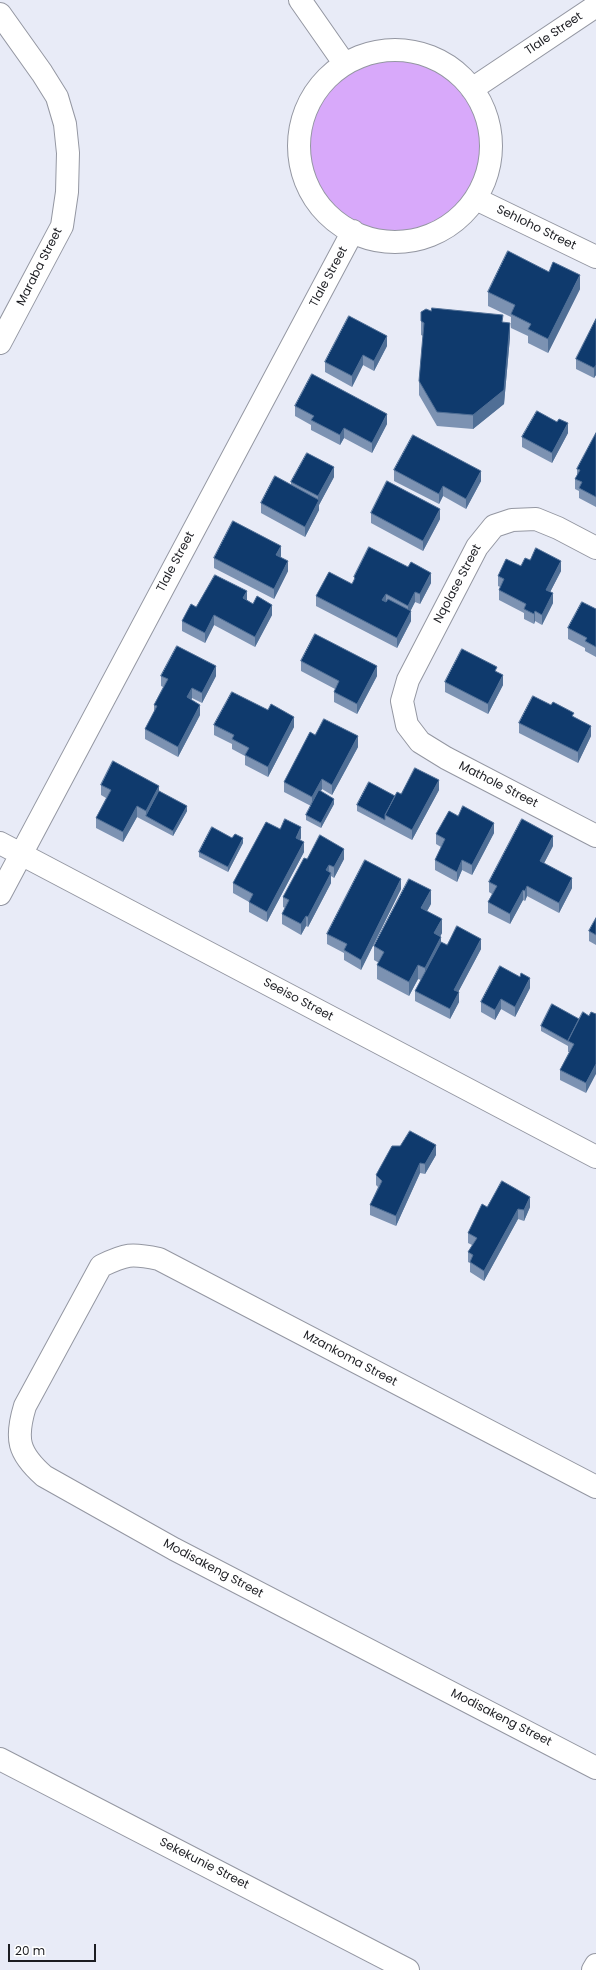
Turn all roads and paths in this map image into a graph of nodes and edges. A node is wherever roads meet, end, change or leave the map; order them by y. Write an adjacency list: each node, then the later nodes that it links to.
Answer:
1 (300, 0): 4 (street)
2 (596, 6): 5 (street, Tlale Street)
3 (0, 14): 9 (street, Maraba Street)
4 (344, 63): 5 (street); 7 (street)
5 (472, 89): 6 (street)
6 (476, 199): 7 (street); 8 (street, Sehloho Street)
7 (353, 231): 14 (street, Tlale Street)
8 (596, 257)
9 (0, 343)
10 (596, 548): 11 (street, Nqolase Street)
11 (407, 725): 12 (street, Mathole Street)
12 (596, 836)
13 (0, 843): 14 (street, Seeiso Street)
14 (21, 854): 15 (street, Tlale Street); 16 (street, Seeiso Street)
15 (0, 894)
16 (596, 1157)
17 (101, 1266): 18 (street, Mzankoma Street); 20 (street, Modisakeng Street)
18 (596, 1487)
19 (0, 1759): 22 (street, Sekekunie Street)
20 (596, 1768)
21 (596, 1965): 23 (street)
22 (408, 1970)
23 (594, 1970)

